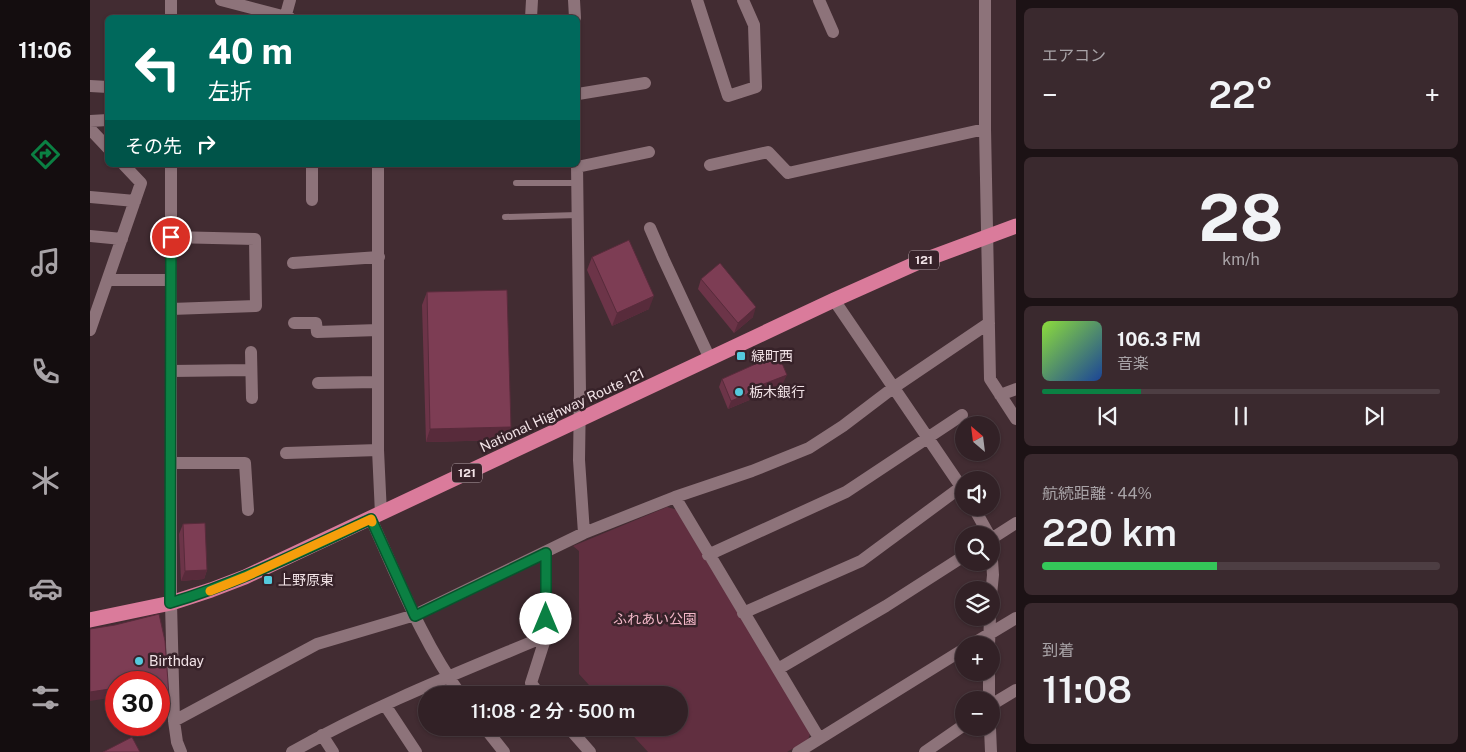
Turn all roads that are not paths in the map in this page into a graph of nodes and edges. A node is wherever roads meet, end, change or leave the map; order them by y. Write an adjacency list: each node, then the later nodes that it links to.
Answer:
1 (171, 0): 10 (street)
2 (221, 0): 11 (street)
3 (290, 0): 12 (street)
4 (532, 0): 13 (street)
5 (574, 0): 14 (street)
6 (697, 0): 7 (street)
7 (743, 0)
8 (819, 0): 15 (street)
9 (985, 0): 23 (street)
10 (171, 15)
11 (278, 15)
12 (286, 15)
13 (530, 15)
14 (575, 15)
15 (833, 32)
16 (645, 83): 19 (street)
17 (90, 86): 18 (street)
18 (105, 87)
19 (580, 94)
20 (105, 120): 21 (street)
21 (90, 121)
22 (90, 129): 24 (street)
23 (985, 129): 27 (street); 43 (street)
24 (105, 145)
25 (649, 152): 26 (street)
26 (580, 165)
27 (710, 165)
28 (126, 167): 37 (street)
29 (171, 167): 44 (street)
30 (312, 167): 36 (street)
31 (378, 167): 46 (street)
32 (577, 167): 34 (street)
33 (516, 183): 34 (lane)
34 (578, 183): 38 (street)
35 (90, 197): 37 (street)
36 (312, 200)
37 (135, 201): 45 (street)
38 (578, 214): 39 (lane); 68 (street)
39 (505, 217)
40 (1016, 226): 43 (highway, National Highway Route 121 / 121)
41 (650, 228): 57 (street)
42 (90, 236): 45 (street)
43 (988, 236): 50 (highway, National Highway Route 121 / 121); 53 (street)
44 (171, 237): 49 (street); 51 (street)
45 (122, 239): 48 (street)
46 (379, 257): 47 (street); 55 (street)
47 (293, 263)
48 (108, 280): 49 (street); 54 (street)
49 (171, 280): 51 (street)
50 (834, 300): 57 (highway, National Highway Route 121 / 121); 62 (street)
51 (171, 308): 59 (street)
52 (294, 323): 55 (street)
53 (989, 324): 62 (street); 64 (street)
54 (90, 330)
55 (378, 330): 60 (street)
56 (251, 352): 58 (street)
57 (710, 359): 68 (highway, National Highway Route 121 / 121)
58 (252, 370): 59 (street); 65 (street)
59 (171, 371): 72 (street)
60 (377, 382): 61 (street); 70 (street)
61 (318, 384)
62 (893, 388): 69 (street); 75 (street)
63 (1016, 389): 64 (street)
64 (1000, 395): 67 (street)
65 (252, 398)
66 (962, 415): 69 (street)
67 (1016, 419)
68 (580, 420): 77 (highway, National Highway Route 121 / 121); 79 (street)
69 (928, 439): 73 (street); 82 (street)
70 (378, 450): 71 (street); 77 (street)
71 (286, 453)
72 (171, 463): 76 (street); 84 (street)
73 (955, 478)
74 (955, 495): 85 (street)
75 (675, 497): 79 (street); 82 (street)
76 (248, 510)
77 (376, 516): 84 (highway, National Highway Route 121 / 121); 86 (street)
78 (1016, 523): 80 (street)
79 (584, 533): 81 (street)
80 (1000, 533)
81 (546, 553): 86 (street); 89 (street)
82 (708, 555): 85 (street)
83 (955, 562): 92 (street)
84 (170, 603): 88 (highway, National Highway Route 121 / 121); 99 (street)
85 (744, 613): 92 (street)
86 (415, 616): 93 (street); 99 (street)
87 (1016, 618): 90 (street)
88 (90, 620)
89 (546, 636): 93 (street); 95 (street)
90 (994, 636)
91 (955, 655): 105 (street)
92 (778, 669): 105 (street)
93 (448, 678): 94 (street); 98 (street)
94 (454, 686)
95 (533, 686)
96 (1016, 690): 97 (street)
97 (1000, 700)
98 (385, 705): 101 (street); 109 (street)
99 (174, 721): 106 (street)
100 (955, 731): 113 (street)
101 (322, 735): 107 (street); 108 (street)
102 (491, 736): 110 (street)
103 (576, 736): 111 (street)
104 (990, 736): 114 (street)
105 (819, 738): 112 (street)
106 (181, 752)
107 (292, 752)
108 (332, 752)
109 (416, 752)
110 (504, 752)
111 (590, 752)
112 (798, 752)
113 (925, 752)
114 (991, 752)

